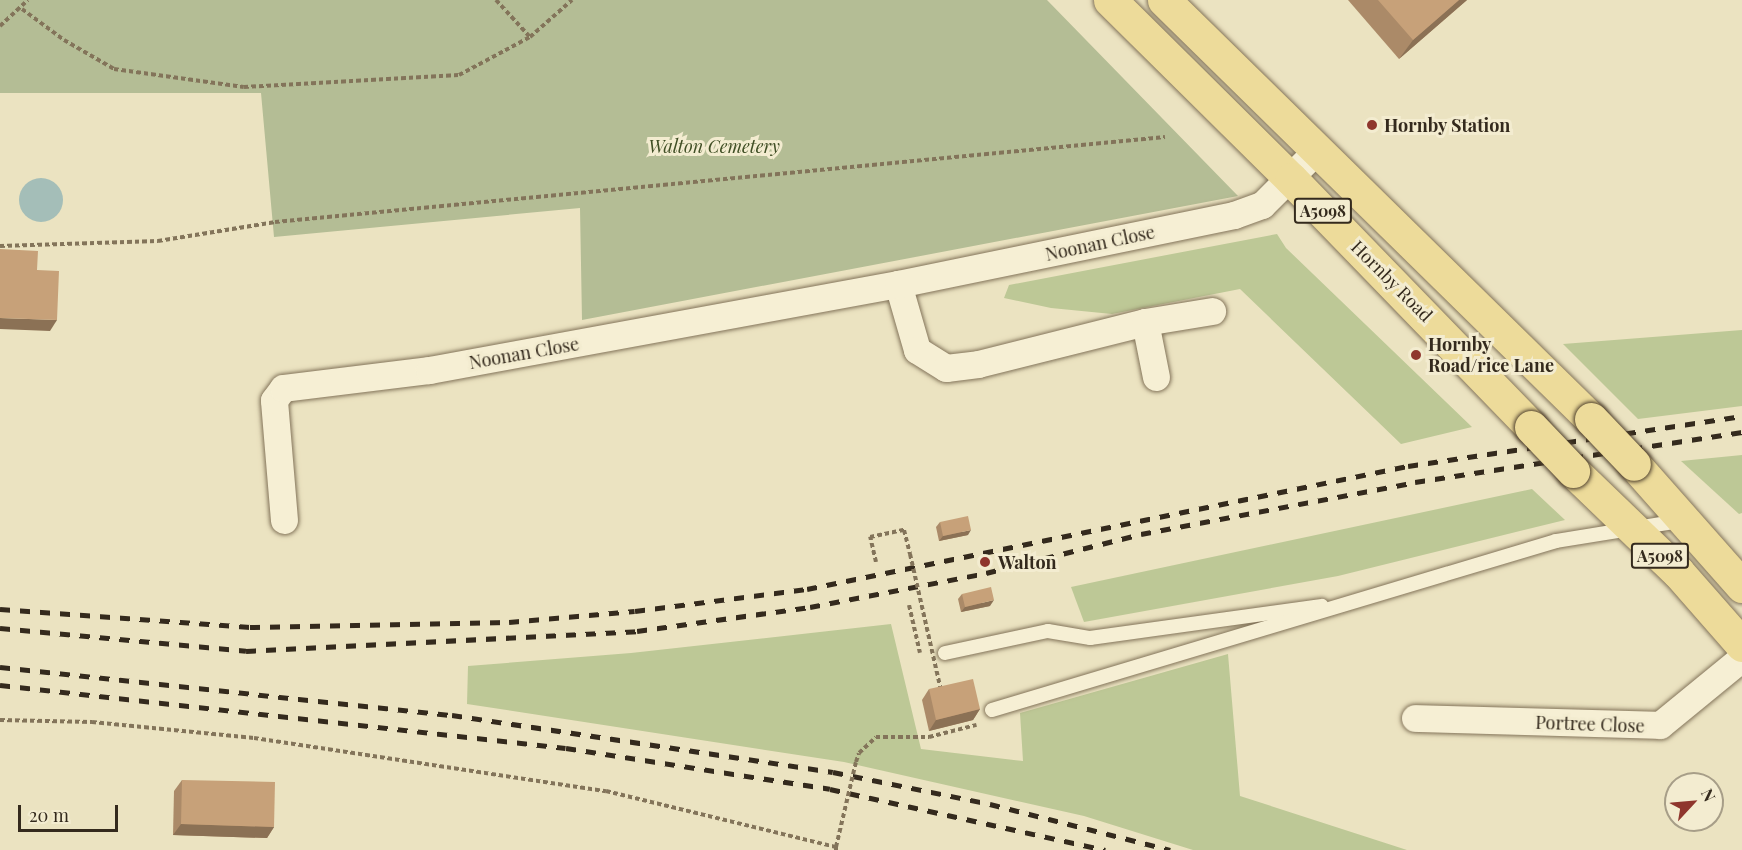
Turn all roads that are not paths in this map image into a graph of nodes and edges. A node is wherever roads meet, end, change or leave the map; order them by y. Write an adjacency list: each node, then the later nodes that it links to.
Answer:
1 (1110, 0): 4 (main road, Hornby Road / A5098)
2 (1164, 0): 3 (main road, A5098)
3 (1317, 150): 4 (street, Noonan Close); 10 (main road, A5098, bridge)
4 (1291, 179): 5 (street, Noonan Close); 11 (main road, Hornby Road / A5098, bridge)
5 (898, 284): 7 (street); 9 (street, Noonan Close)
6 (1212, 311): 7 (street)
7 (1145, 322): 8 (street)
8 (1156, 377)
9 (284, 520)
10 (1684, 520): 11 (lane); 12 (main road, A5098)
11 (1631, 528): 13 (lane); 14 (main road, Hornby Road / A5098)
12 (1742, 586)
13 (1365, 600): 15 (lane); 17 (lane)
14 (1742, 645)
15 (945, 653)
16 (1742, 658): 18 (street, Portree Close)
17 (992, 710)
18 (1415, 718)

